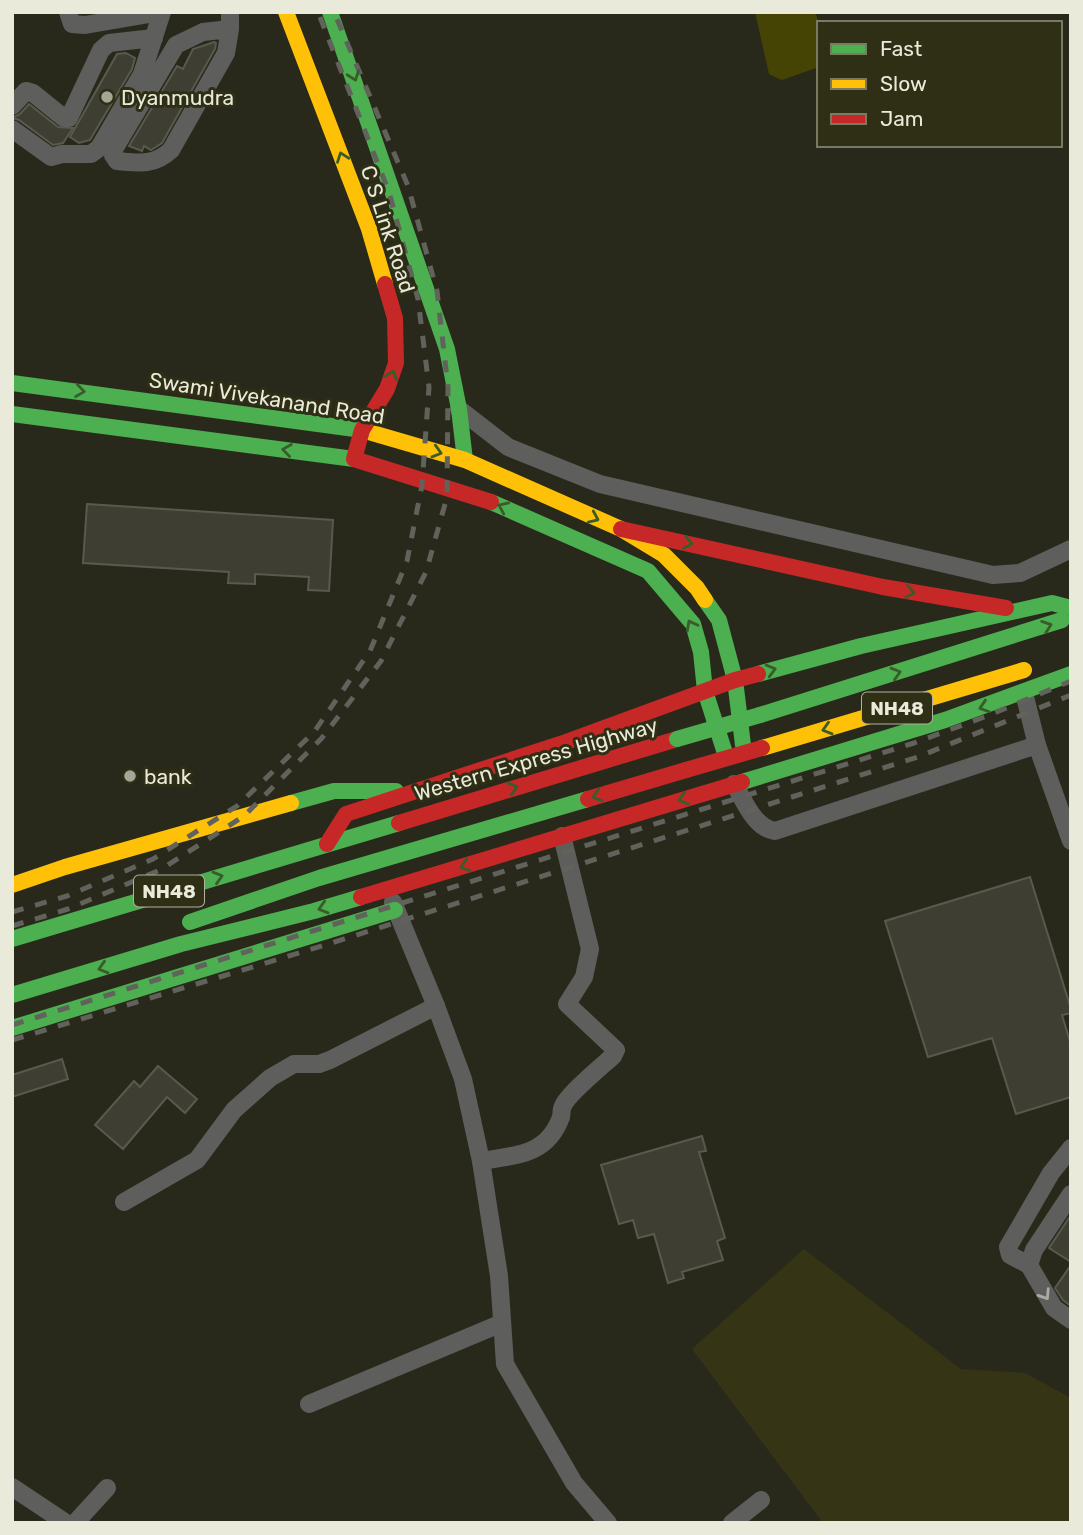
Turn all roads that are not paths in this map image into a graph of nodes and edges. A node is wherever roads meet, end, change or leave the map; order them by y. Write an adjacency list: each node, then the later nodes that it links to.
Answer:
1 (68, 12): 2 (street)
2 (162, 12): 6 (street)
3 (286, 12): 10 (main road, C S Link Road, one-way to 3)
4 (330, 12): 9 (main road, C S Link Road, one-way to 9)
5 (230, 21): 5 (street)
6 (154, 38): 7 (street); 8 (street)
7 (12, 106)
8 (12, 129)
9 (442, 332): 10 (main road); 12 (main road, C S Link Road)
10 (408, 334): 14 (main road, C S Link Road, one-way to 10)
11 (12, 383): 14 (main road, Swami Vivekanand Road, one-way to 14)
12 (459, 409): 16 (main road, C S Link Road); 18 (street)
13 (12, 414): 15 (main road, one-way to 13)
14 (362, 430): 15 (main road, C S Link Road); 16 (main road, Swami Vivekanand Road, one-way to 16)
15 (354, 459): 25 (main road, one-way to 15)
16 (465, 460): 17 (main road, Swami Vivekanand Road, one-way to 17)
17 (621, 529): 20 (main road, one-way to 20); 24 (main road, Swami Vivekanand Road)
18 (1071, 549)
19 (1071, 608): 20 (main road)
20 (1024, 610): 24 (main road, one-way to 20)
21 (1071, 617): 32 (main road, Western Express Highway / NH48, one-way to 21, bridge)
22 (1045, 664): 33 (main road, NH48, one-way to 33, bridge)
23 (1071, 674): 26 (main road)
24 (735, 680): 25 (main road); 28 (main road, Swami Vivekanand Road)
25 (705, 691): 28 (main road); 29 (main road)
26 (1024, 693): 27 (street); 28 (main road, one-way to 28)
27 (1037, 745): 28 (street); 31 (street)
28 (741, 782): 30 (main road, one-way to 30)
29 (415, 791): 32 (main road); 34 (main road)
30 (562, 836): 35 (main road, one-way to 35); 43 (street)
31 (1071, 841)
32 (327, 844): 38 (main road, Western Express Highway / NH48, one-way to 32)
33 (351, 869): 35 (main road); 37 (main road, NH48)
34 (12, 884)
35 (388, 889): 36 (street); 39 (main road, one-way to 39)
36 (395, 910): 40 (street); 41 (main road)
37 (174, 926)
38 (12, 939)
39 (12, 995)
40 (436, 1006): 43 (street); 45 (street)
41 (12, 1028)
42 (1071, 1148): 46 (street)
43 (481, 1161): 48 (street)
44 (1071, 1194): 46 (street)
45 (124, 1202)
46 (1029, 1265): 47 (street, one-way to 47)
47 (1071, 1320)
48 (502, 1323): 49 (street); 55 (street)
49 (309, 1404)
50 (12, 1487): 53 (street)
51 (107, 1488): 54 (street)
52 (761, 1500): 56 (street)
53 (66, 1523)
54 (75, 1523)
55 (608, 1523)
56 (732, 1523)

